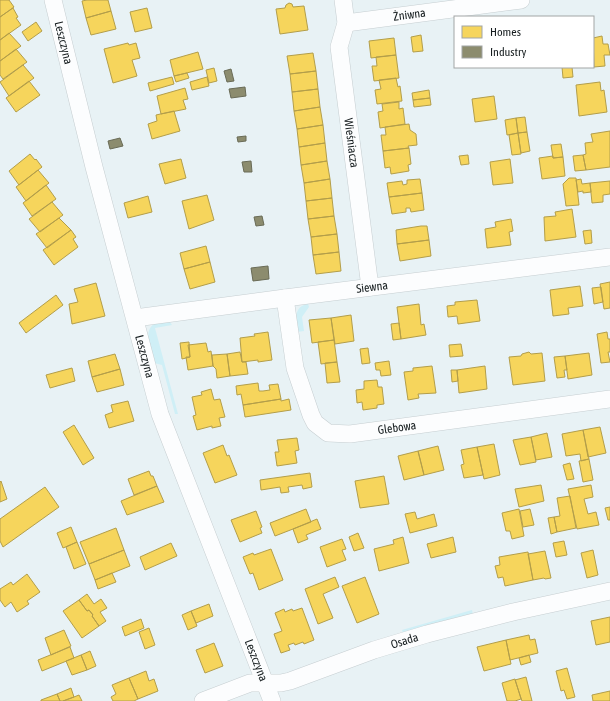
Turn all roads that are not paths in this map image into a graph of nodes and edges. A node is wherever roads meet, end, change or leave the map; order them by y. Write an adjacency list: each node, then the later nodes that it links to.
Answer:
1 (53, 0): 8 (street, Leszczyna)
2 (343, 0): 4 (street, Wieśniacza)
3 (521, 0): 4 (street, Żniwna)
4 (346, 23): 6 (street, Wieśniacza)
5 (610, 256): 6 (street, Siewna)
6 (370, 287): 7 (street, Siewna)
7 (285, 298): 8 (street, Siewna); 9 (street, Glebowa)
8 (135, 318): 11 (street, Leszczyna)
9 (610, 399)
10 (610, 591): 11 (street, Osada)
11 (264, 682): 12 (street, Osada); 13 (street, Leszczyna)
12 (203, 701)
13 (272, 701)

